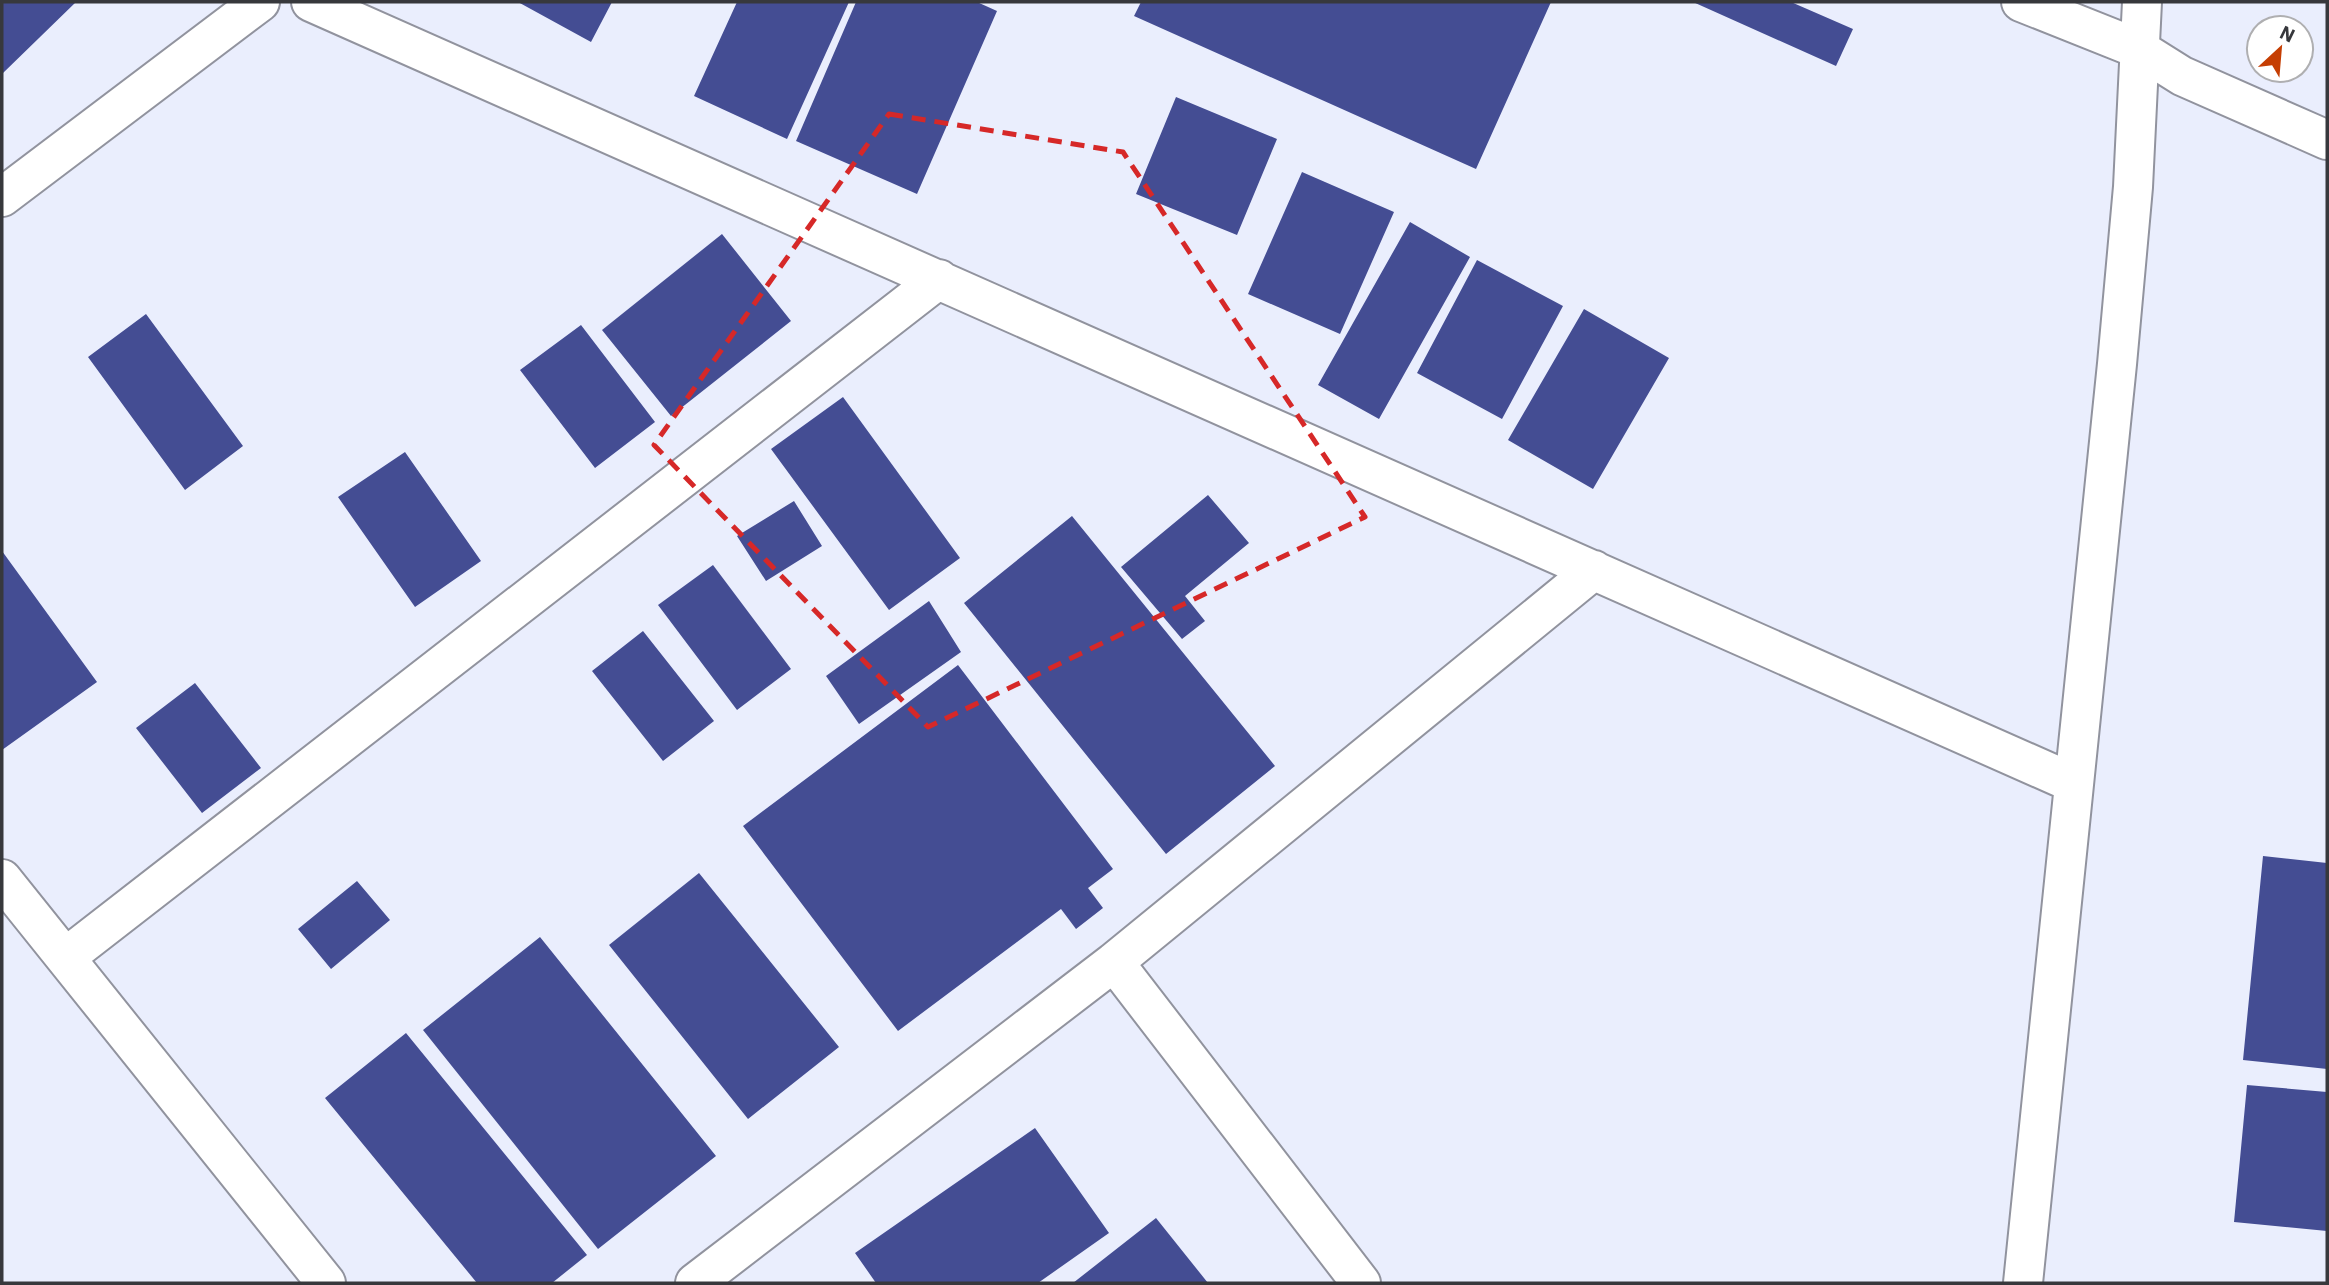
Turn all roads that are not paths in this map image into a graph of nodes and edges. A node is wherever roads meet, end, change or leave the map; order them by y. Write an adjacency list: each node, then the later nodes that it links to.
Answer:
1 (260, 2): 7 (street)
2 (311, 2): 8 (street)
3 (2021, 2): 5 (street)
4 (2142, 2): 5 (street)
5 (2139, 49): 6 (street); 10 (street)
6 (2327, 140)
7 (2, 197)
8 (939, 279): 9 (street); 12 (street)
9 (1594, 570): 10 (street); 13 (street)
10 (2073, 783): 17 (street)
11 (2, 879): 12 (street)
12 (66, 957): 14 (street)
13 (1114, 962): 15 (street); 16 (street)
14 (326, 1283)
15 (695, 1283)
16 (1361, 1283)
17 (2024, 1283)

